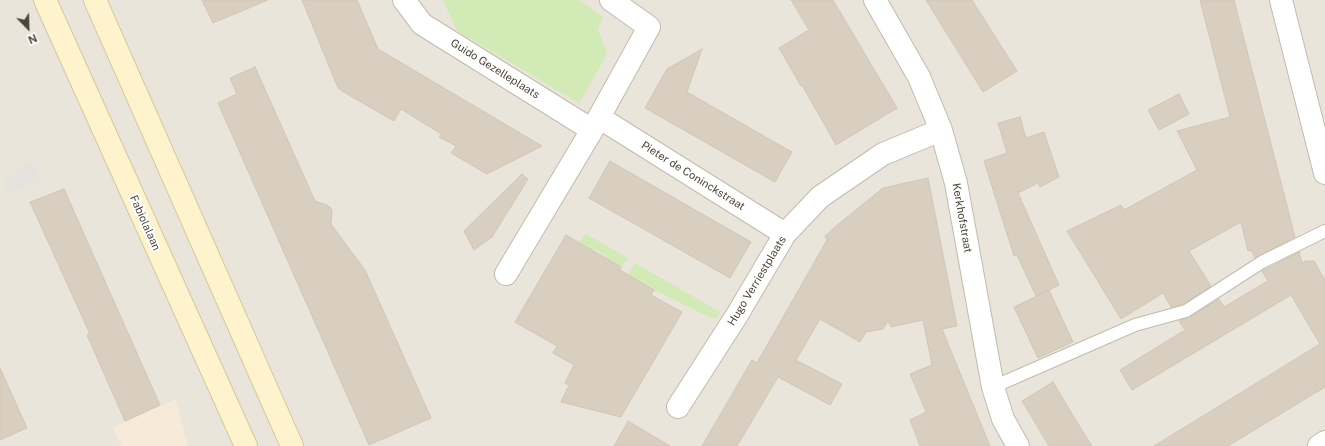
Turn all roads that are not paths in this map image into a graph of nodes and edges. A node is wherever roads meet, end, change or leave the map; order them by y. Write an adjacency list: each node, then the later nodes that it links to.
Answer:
1 (45, 0): 16 (main road, Fabiolalaan)
2 (95, 0): 17 (main road)
3 (404, 0): 7 (street, Guido Gezelleplaats)
4 (611, 0): 7 (street)
5 (875, 0): 8 (street, Kerkhofstraat)
6 (1281, 0): 9 (street)
7 (596, 124): 11 (street, Pieter de Coninckstraat); 12 (street)
8 (941, 130): 11 (street, Hugo Verriestplaats); 13 (street, Kerkhofstraat)
9 (1325, 173)
10 (1325, 231): 13 (lane)
11 (785, 234): 14 (street, Hugo Verriestplaats)
12 (506, 274)
13 (993, 387): 18 (street, Kerkhofstraat)
14 (678, 407)
15 (1325, 442): 19 (street)
16 (246, 446)
17 (292, 446)
18 (1018, 446)
19 (1319, 446)

